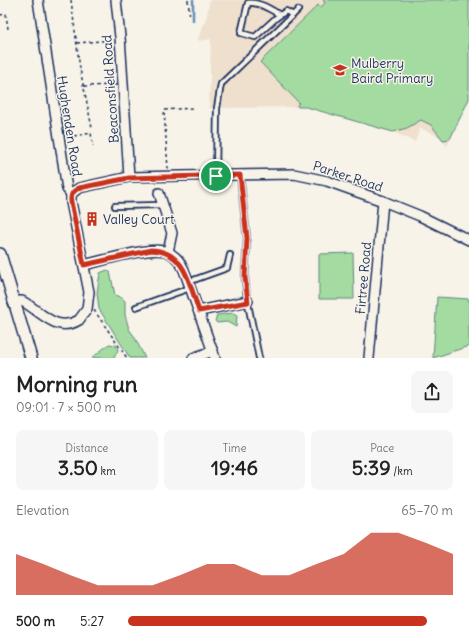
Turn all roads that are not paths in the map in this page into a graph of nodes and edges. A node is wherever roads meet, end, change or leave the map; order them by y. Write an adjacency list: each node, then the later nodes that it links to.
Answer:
1 (38, 0): 10 (street, Hughenden Road)
2 (116, 0): 8 (street, Beaconsfield Road)
3 (298, 10): 5 (lane)
4 (280, 15): 4 (lane); 5 (lane)
5 (293, 15): 7 (lane)
6 (240, 175): 7 (street, Parker Road); 11 (street, Parker Road); 21 (lane)
7 (216, 176): 8 (street, Parker Road)
8 (129, 178): 10 (street, Parker Road)
9 (159, 193): 12 (street)
10 (71, 194): 18 (street, Hughenden Road)
11 (383, 201): 14 (street, Parker Road); 28 (street, Firtree Road)
12 (162, 205): 13 (lane); 15 (street)
13 (115, 206)
14 (469, 240)
15 (168, 252): 18 (street); 19 (street)
16 (0, 254): 20 (street)
17 (230, 255): 19 (lane)
18 (84, 265): 20 (street, Hughenden Road)
19 (189, 285): 22 (lane); 23 (street)
20 (13, 302): 25 (street)
21 (248, 302): 23 (street); 27 (lane)
22 (136, 307)
23 (199, 311): 24 (street)
24 (214, 355): 26 (street)
25 (31, 358)
26 (193, 358)
27 (259, 358)
28 (369, 358)

